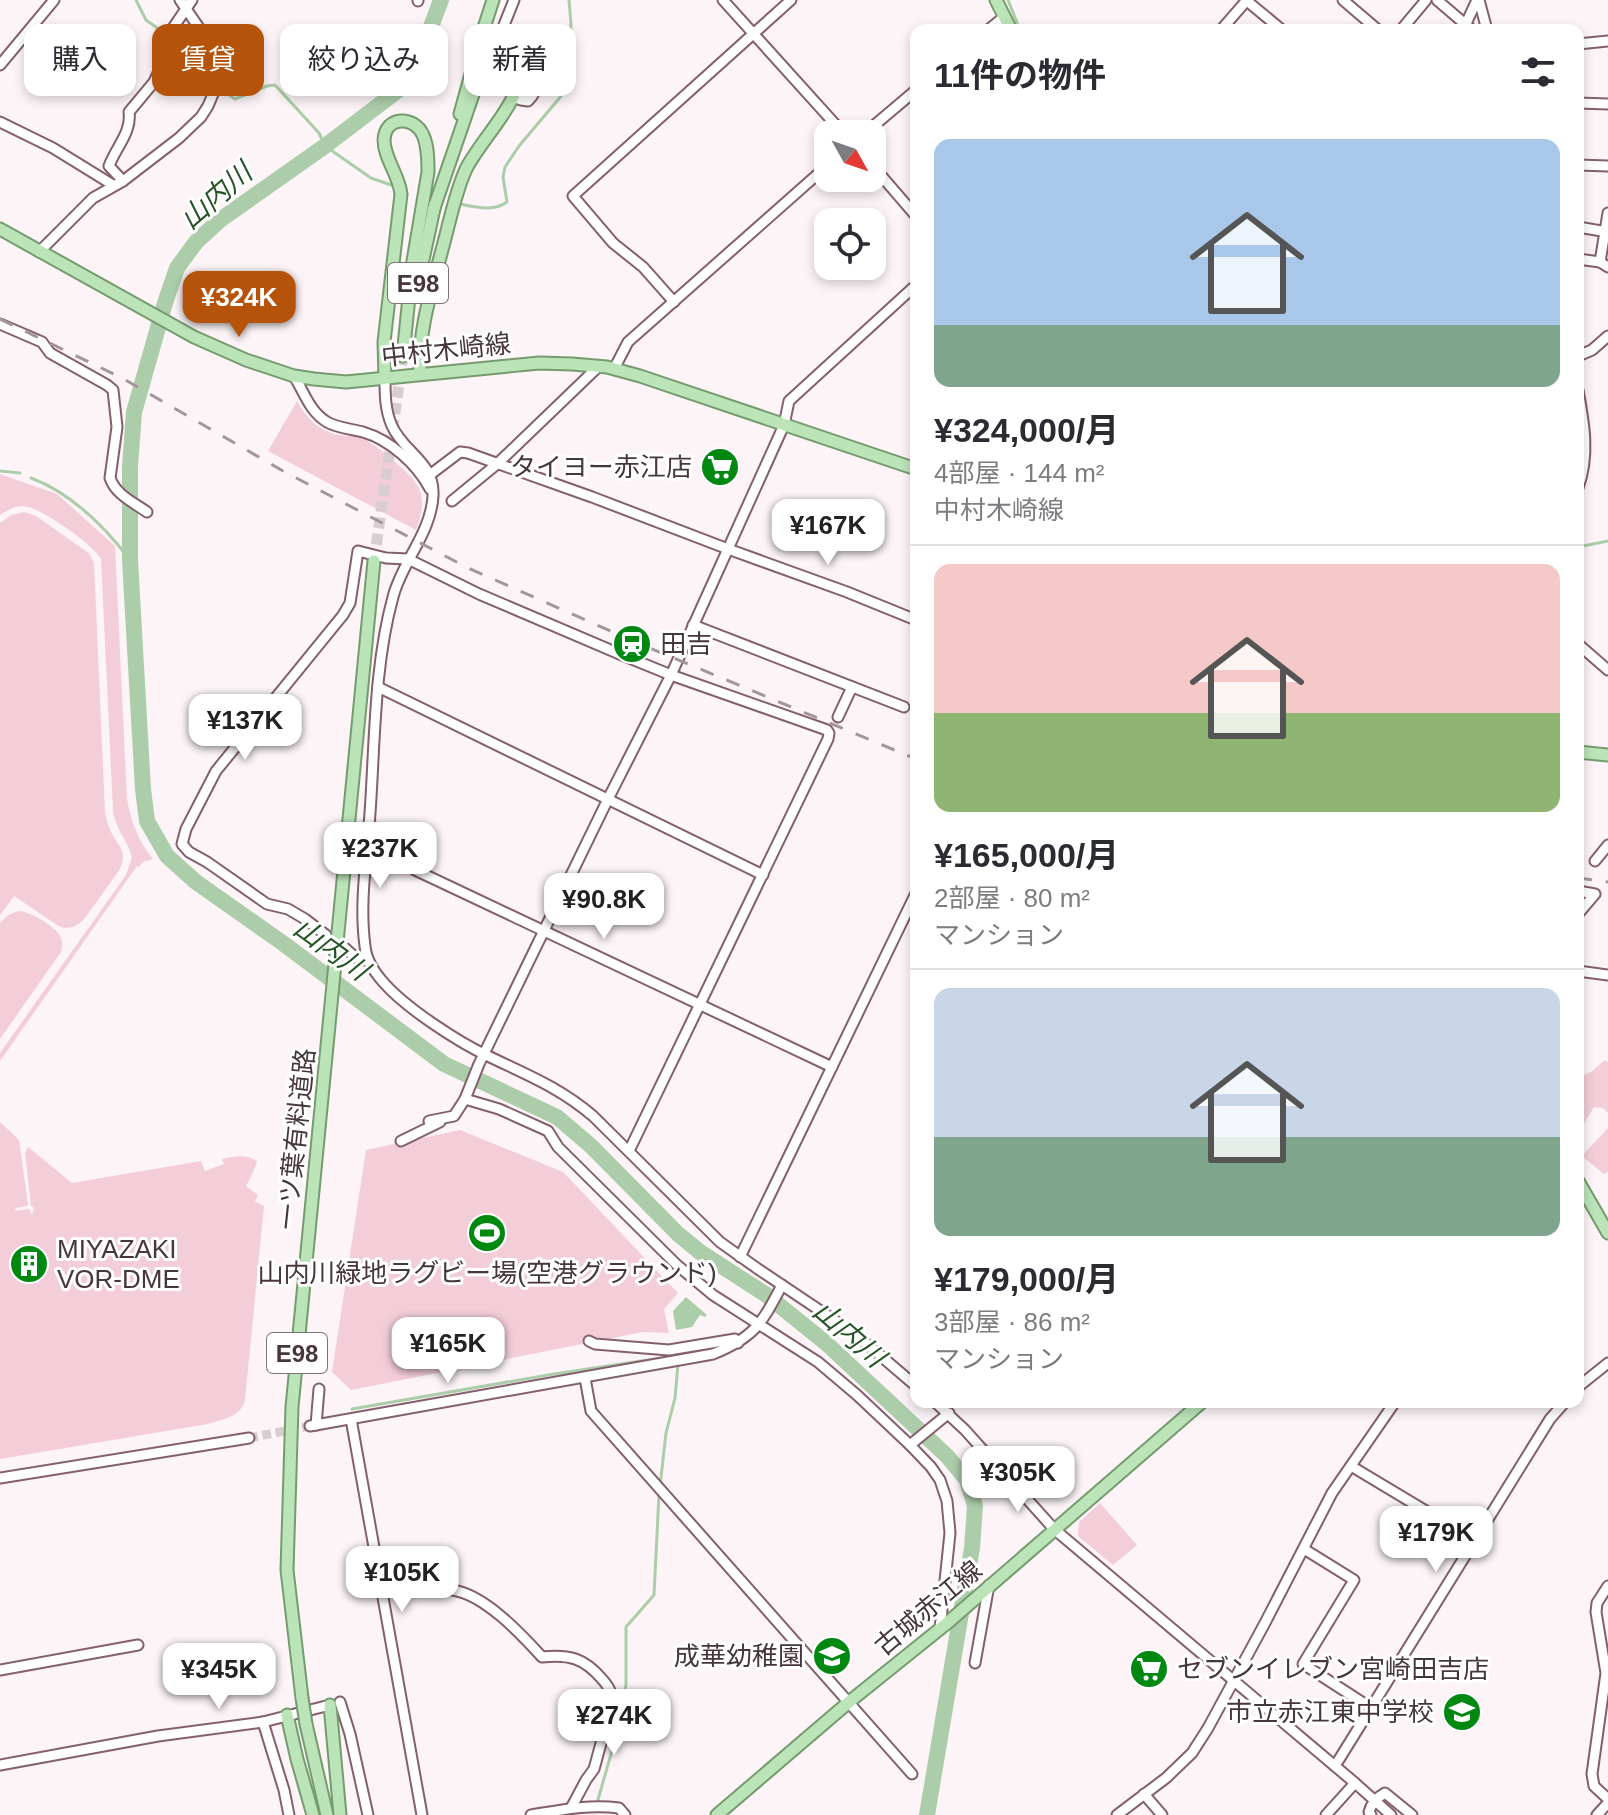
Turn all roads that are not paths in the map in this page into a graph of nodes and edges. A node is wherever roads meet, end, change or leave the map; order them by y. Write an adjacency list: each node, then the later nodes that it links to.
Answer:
1 (54, 0): 28 (street)
2 (180, 0): 14 (street)
3 (192, 0): 14 (street)
4 (493, 0): 42 (main road, E98)
5 (514, 0): 30 (street)
6 (723, 0): 25 (street)
7 (791, 0): 25 (street)
8 (996, 0): 15 (main road)
9 (1247, 0): 18 (street); 19 (street)
10 (1343, 0): 20 (street)
11 (1426, 0): 21 (street)
12 (1437, 0): 22 (street)
13 (1478, 0): 23 (street); 24 (street)
14 (186, 10): 40 (street); 40 (street)
15 (1004, 17): 16 (street); 17 (main road)
16 (995, 24)
17 (1008, 24)
18 (1226, 24)
19 (1275, 24)
20 (1371, 24)
21 (1406, 24)
22 (1463, 24)
23 (1469, 24)
24 (1485, 24)
25 (752, 34): 33 (street); 51 (street)
26 (1608, 41): 27 (street)
27 (1584, 43)
28 (0, 65)
29 (910, 95): 34 (street)
30 (514, 97): 42 (main road); 57 (main road)
31 (1584, 103): 32 (street)
32 (1608, 104)
33 (831, 120)
34 (881, 120)
35 (0, 122): 40 (street)
36 (1584, 165): 37 (street)
37 (1608, 166)
38 (814, 177): 51 (street)
39 (886, 181): 41 (street)
40 (118, 183): 47 (street)
41 (910, 209)
42 (433, 211): 59 (main road, E98)
43 (1608, 213): 46 (street)
44 (1584, 228): 46 (street)
45 (0, 229): 47 (main road, 中村木崎線)
46 (1606, 232): 49 (street)
47 (39, 252): 58 (main road, 中村木崎線)
48 (1584, 260): 49 (street)
49 (1604, 265)
50 (910, 290): 60 (street)
51 (674, 302): 56 (street)
52 (0, 324): 68 (street)
53 (1608, 336): 54 (street)
54 (1584, 353)
55 (599, 366): 56 (main road, 中村木崎線); 57 (main road, 中村木崎線); 62 (street)
56 (614, 369): 60 (main road, 中村木崎線)
57 (420, 374): 59 (main road, 中村木崎線)
58 (294, 376): 59 (main road, 中村木崎線); 66 (street)
59 (385, 378): 65 (street)
60 (784, 425): 64 (main road, 中村木崎線); 69 (street)
61 (1584, 439): 63 (street)
62 (497, 464): 65 (street); 67 (street); 69 (street)
63 (1584, 465)
64 (910, 467)
65 (431, 474): 66 (street)
66 (434, 495): 70 (street)
67 (452, 501)
68 (147, 512)
69 (728, 549): 72 (street); 73 (street)
70 (408, 559): 76 (street); 77 (street); 92 (street)
71 (374, 561): 93 (main road, 一ツ葉有料道路 / E98)
72 (910, 618)
73 (693, 625): 76 (street); 78 (street)
74 (1584, 649): 75 (street)
75 (1608, 670)
76 (671, 675): 83 (street); 87 (street)
77 (378, 687): 83 (street); 84 (street)
78 (852, 687): 79 (street); 80 (street)
79 (904, 707)
80 (838, 717)
81 (1584, 753): 82 (main road)
82 (1608, 755)
83 (608, 799): 87 (street); 91 (street)
84 (369, 823): 91 (street); 94 (street)
85 (1608, 845): 86 (street)
86 (1595, 861)
87 (763, 875): 97 (street)
88 (1584, 892): 90 (street)
89 (910, 905): 99 (street)
90 (1584, 907)
91 (545, 931): 97 (street); 98 (street)
92 (326, 935)
93 (340, 952): 94 (street); 155 (main road, 一ツ葉有料道路 / E98, bridge)
94 (368, 961): 98 (street)
95 (1584, 972): 96 (street)
96 (1608, 975)
97 (700, 1006): 99 (street); 104 (street)
98 (482, 1059): 100 (street); 104 (street)
99 (832, 1067): 107 (street)
100 (466, 1096): 101 (street); 109 (street)
101 (454, 1116): 102 (street); 103 (street)
102 (429, 1121)
103 (401, 1141)
104 (629, 1151): 107 (street)
105 (1584, 1191): 106 (main road)
106 (1608, 1233)
107 (740, 1257): 108 (street)
108 (780, 1289): 109 (street); 114 (street)
109 (761, 1322): 111 (street); 124 (street)
110 (589, 1341): 111 (street)
111 (738, 1343): 113 (street)
112 (1608, 1363): 115 (street)
113 (585, 1378): 122 (street); 140 (street)
114 (910, 1381)
115 (1584, 1382)
116 (319, 1389): 122 (street)
117 (943, 1408): 121 (street)
118 (1195, 1408): 127 (main road, 古城赤江線)
119 (1391, 1408): 125 (street)
120 (1560, 1408): 128 (street)
121 (949, 1413): 124 (street); 127 (street)
122 (351, 1419): 158 (street)
123 (249, 1438): 126 (street)
124 (910, 1445): 133 (street)
125 (1351, 1466): 128 (street); 129 (street)
126 (0, 1478)
127 (1054, 1529): 131 (main road, 古城赤江線); 139 (street)
128 (1476, 1541): 142 (street)
129 (1304, 1549): 139 (street); 142 (street)
130 (1608, 1586): 134 (street)
131 (986, 1587): 133 (main road, 古城赤江線); 137 (street)
132 (452, 1590): 152 (street)
133 (943, 1626): 140 (main road, 古城赤江線)
134 (1604, 1630): 136 (street)
135 (138, 1645): 138 (street)
136 (1605, 1650): 151 (street)
137 (975, 1663)
138 (0, 1670)
139 (1233, 1680): 146 (street); 149 (street)
140 (849, 1702): 147 (street); 161 (main road, 古城赤江線)
141 (335, 1704): 143 (street); 156 (main road); 157 (street)
142 (1371, 1708): 146 (street)
143 (287, 1715): 144 (street); 154 (main road)
144 (263, 1722): 145 (street); 153 (street)
145 (0, 1765)
146 (1335, 1766): 148 (street)
147 (912, 1774)
148 (1355, 1783): 150 (street); 164 (street)
149 (1144, 1794): 162 (street); 163 (street)
150 (1376, 1801): 165 (street); 166 (street); 167 (street)
151 (1608, 1801): 168 (street)
152 (571, 1808): 159 (street); 160 (street)
153 (289, 1815)
154 (313, 1815)
155 (327, 1815)
156 (340, 1815)
157 (368, 1815)
158 (422, 1815)
159 (531, 1815)
160 (625, 1815)
161 (717, 1815)
162 (1117, 1815)
163 (1162, 1815)
164 (1326, 1815)
165 (1371, 1815)
166 (1391, 1815)
167 (1412, 1815)
168 (1597, 1815)

